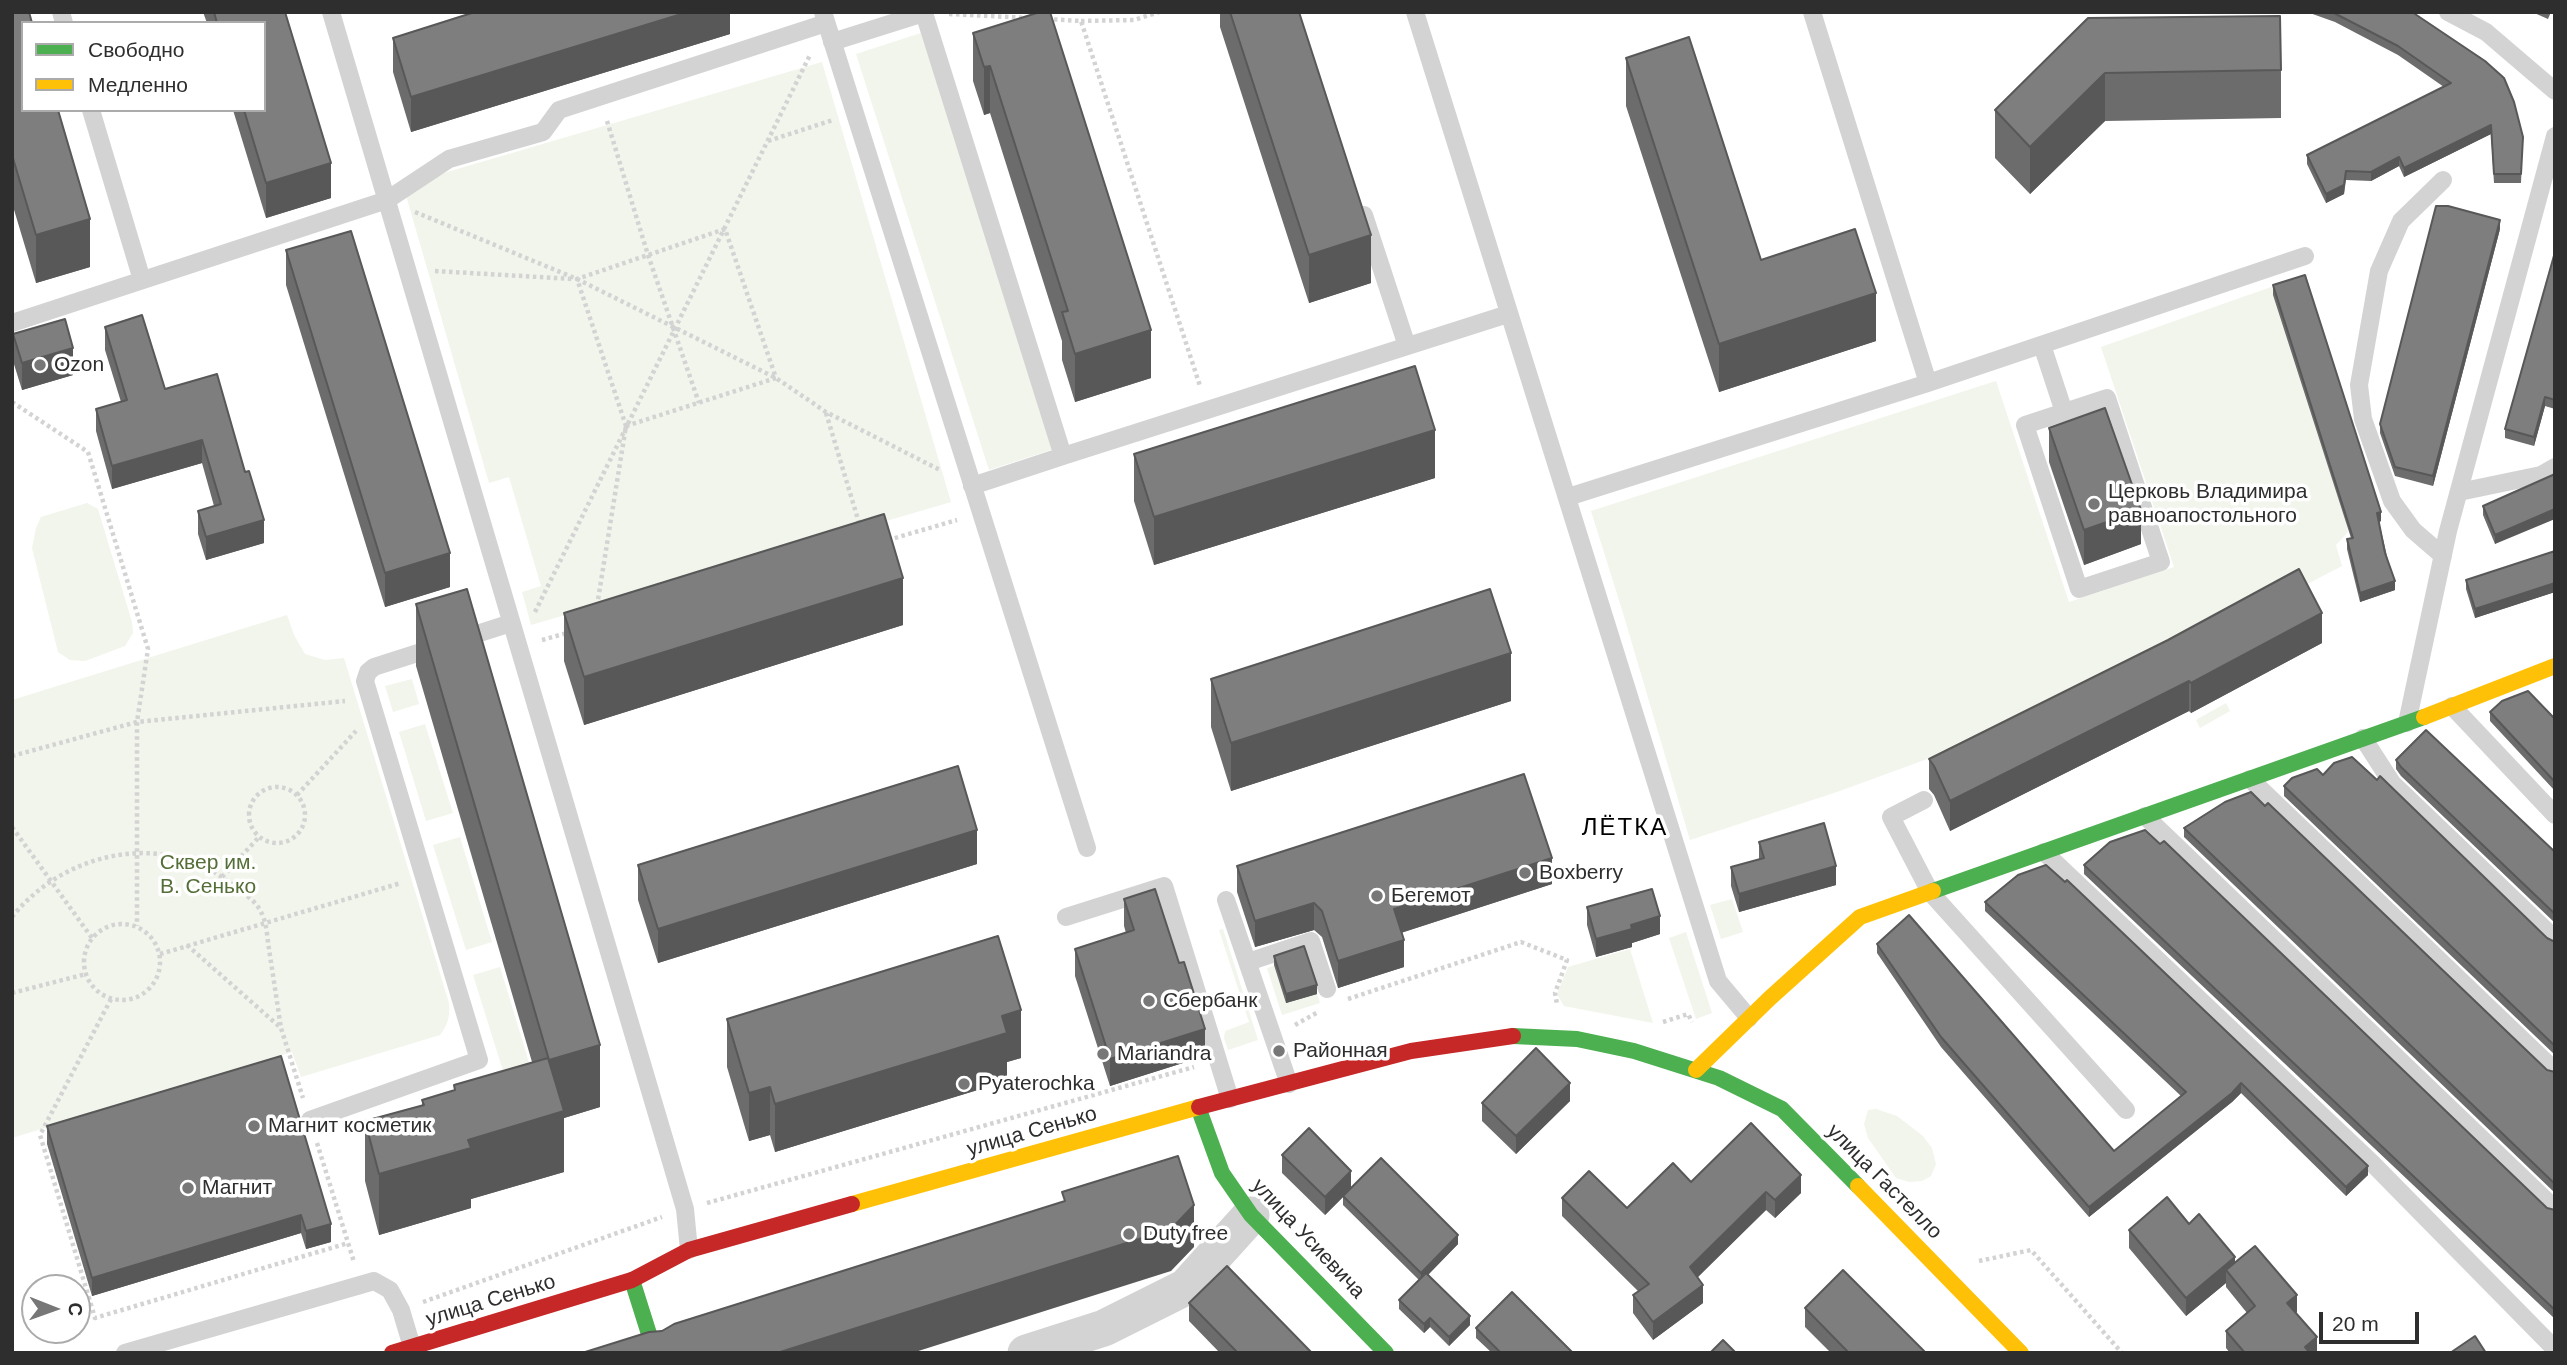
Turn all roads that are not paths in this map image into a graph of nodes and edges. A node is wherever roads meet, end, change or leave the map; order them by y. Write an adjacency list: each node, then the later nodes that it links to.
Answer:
1 (331, 12): 14 (lane)
2 (1415, 12): 17 (lane)
3 (1812, 12): 21 (lane)
4 (2448, 12): 8 (lane)
5 (924, 13): 7 (lane); 23 (lane)
6 (824, 18): 7 (lane); 14 (lane)
7 (832, 41): 25 (lane)
8 (2555, 91)
9 (92, 112): 16 (lane)
10 (2555, 136): 11 (lane)
11 (2551, 169): 26 (lane)
12 (2443, 180): 28 (lane)
13 (1357, 192): 20 (lane)
14 (387, 200): 16 (lane); 29 (lane)
15 (2305, 256): 19 (lane)
16 (142, 280): 18 (lane)
17 (1508, 314): 20 (lane); 27 (lane)
18 (12, 323)
19 (2042, 345): 21 (lane); 22 (lane)
20 (1407, 346): 23 (lane)
21 (1928, 383): 27 (lane)
22 (2064, 412): 22 (lane)
23 (1063, 456): 25 (lane)
24 (2555, 467): 26 (lane)
25 (972, 486): 38 (lane)
26 (2459, 492): 28 (lane)
27 (1568, 496): 46 (lane)
28 (2443, 556): 32 (lane)
29 (510, 624): 53 (lane); 56 (lane)
30 (2555, 666): 31 (street)
31 (2452, 706): 32 (street); 36 (lane)
32 (2407, 723): 33 (street)
33 (2363, 738): 34 (street); 43 (lane)
34 (2249, 779): 37 (street); 48 (lane)
35 (1924, 800): 40 (lane)
36 (2555, 815)
37 (2145, 816): 39 (street); 54 (lane)
38 (1087, 848)
39 (2043, 852): 40 (street); 58 (lane)
40 (1930, 892): 46 (street); 52 (lane)
41 (1226, 900): 44 (lane)
42 (1066, 917): 50 (lane)
43 (2555, 939)
44 (1248, 962): 45 (lane); 49 (lane)
45 (1327, 989)
46 (1749, 1018): 47 (street)
47 (1696, 1070): 49 (street, улица Сенько); 65 (street, улица Гастелло)
48 (2555, 1071)
49 (1289, 1084): 50 (street, улица Сенько)
50 (1230, 1099): 51 (street, улица Сенько)
51 (1198, 1107): 55 (street, улица Усиевича); 56 (street, улица Сенько)
52 (2126, 1110)
53 (310, 1120)
54 (2555, 1209)
55 (1251, 1215): 63 (street); 64 (street, улица Усиевича)
56 (689, 1250): 57 (street, улица Сенько)
57 (632, 1280): 59 (street, улица Сенько); 62 (street)
58 (2555, 1345)
59 (412, 1347): 60 (lane); 61 (street, улица Сенько)
60 (125, 1353)
61 (392, 1353)
62 (655, 1353)
63 (1026, 1353)
64 (1386, 1353)
65 (2021, 1353)

